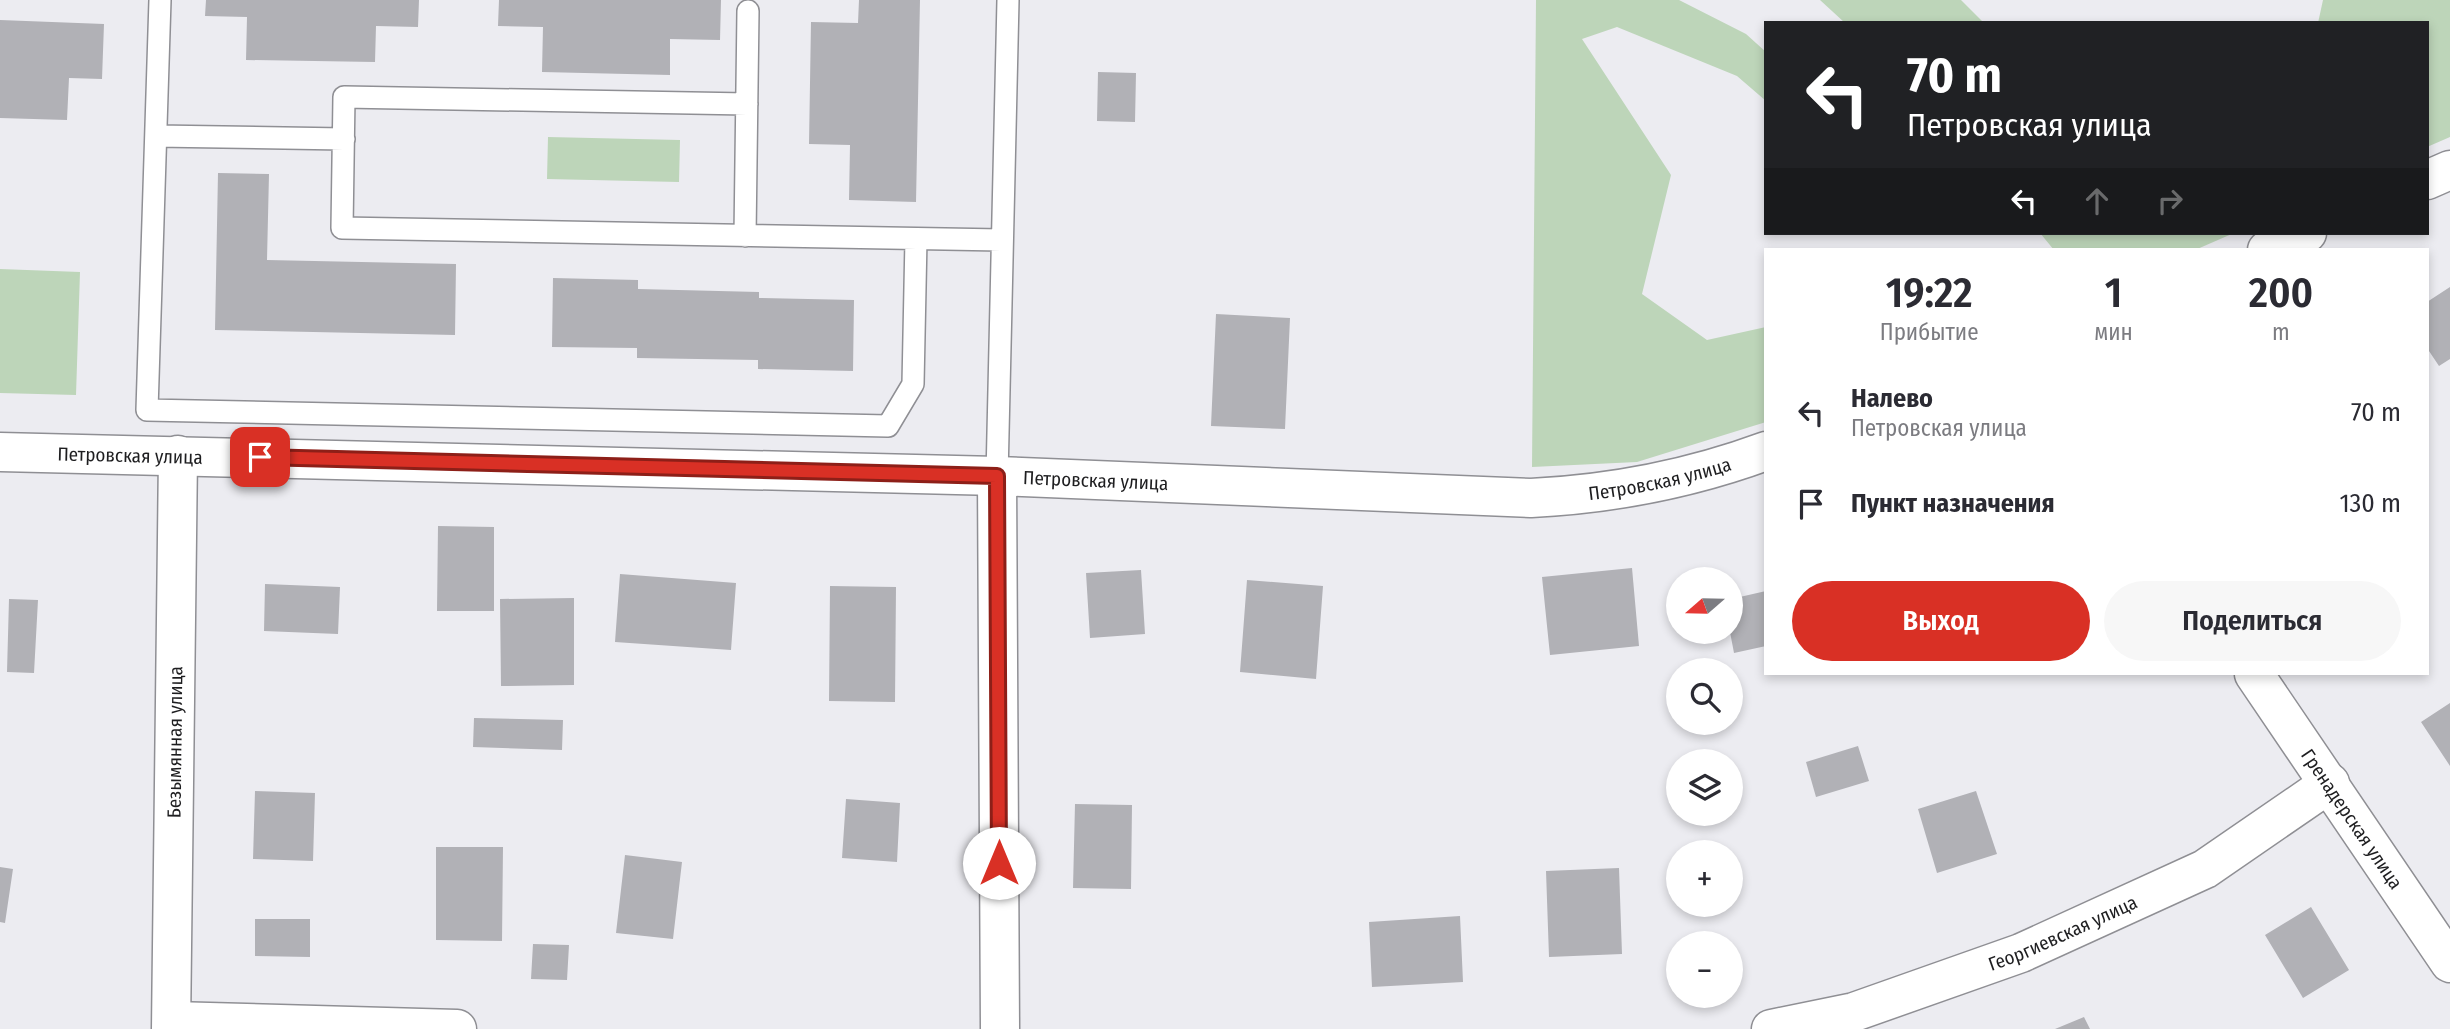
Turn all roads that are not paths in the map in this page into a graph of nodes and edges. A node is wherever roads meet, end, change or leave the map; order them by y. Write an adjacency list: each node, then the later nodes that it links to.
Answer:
1 (160, 0): 5 (lane)
2 (1008, 0): 12 (lane)
3 (748, 11): 4 (lane)
4 (747, 104): 6 (lane); 10 (lane)
5 (156, 136): 6 (lane); 11 (lane)
6 (344, 139): 10 (lane)
7 (2450, 170): 8 (street)
8 (2429, 179)
9 (2302, 235): 13 (street)
10 (745, 236): 11 (lane)
11 (916, 239): 12 (lane)
12 (1001, 240): 17 (lane)
13 (2272, 248)
14 (0, 452): 16 (street, Петровская улица)
15 (1764, 453): 17 (street, Петровская улица)
16 (178, 455): 17 (street, Петровская улица); 21 (street, Безымянная улица)
17 (997, 476): 23 (street)
18 (2256, 675): 19 (street, Гренадерская улица)
19 (2330, 783): 20 (street, Гренадерская улица); 24 (street, Георгиевская улица)
20 (2450, 963)
21 (172, 1025): 22 (street)
22 (457, 1029)
23 (1000, 1029)
24 (1771, 1029)

